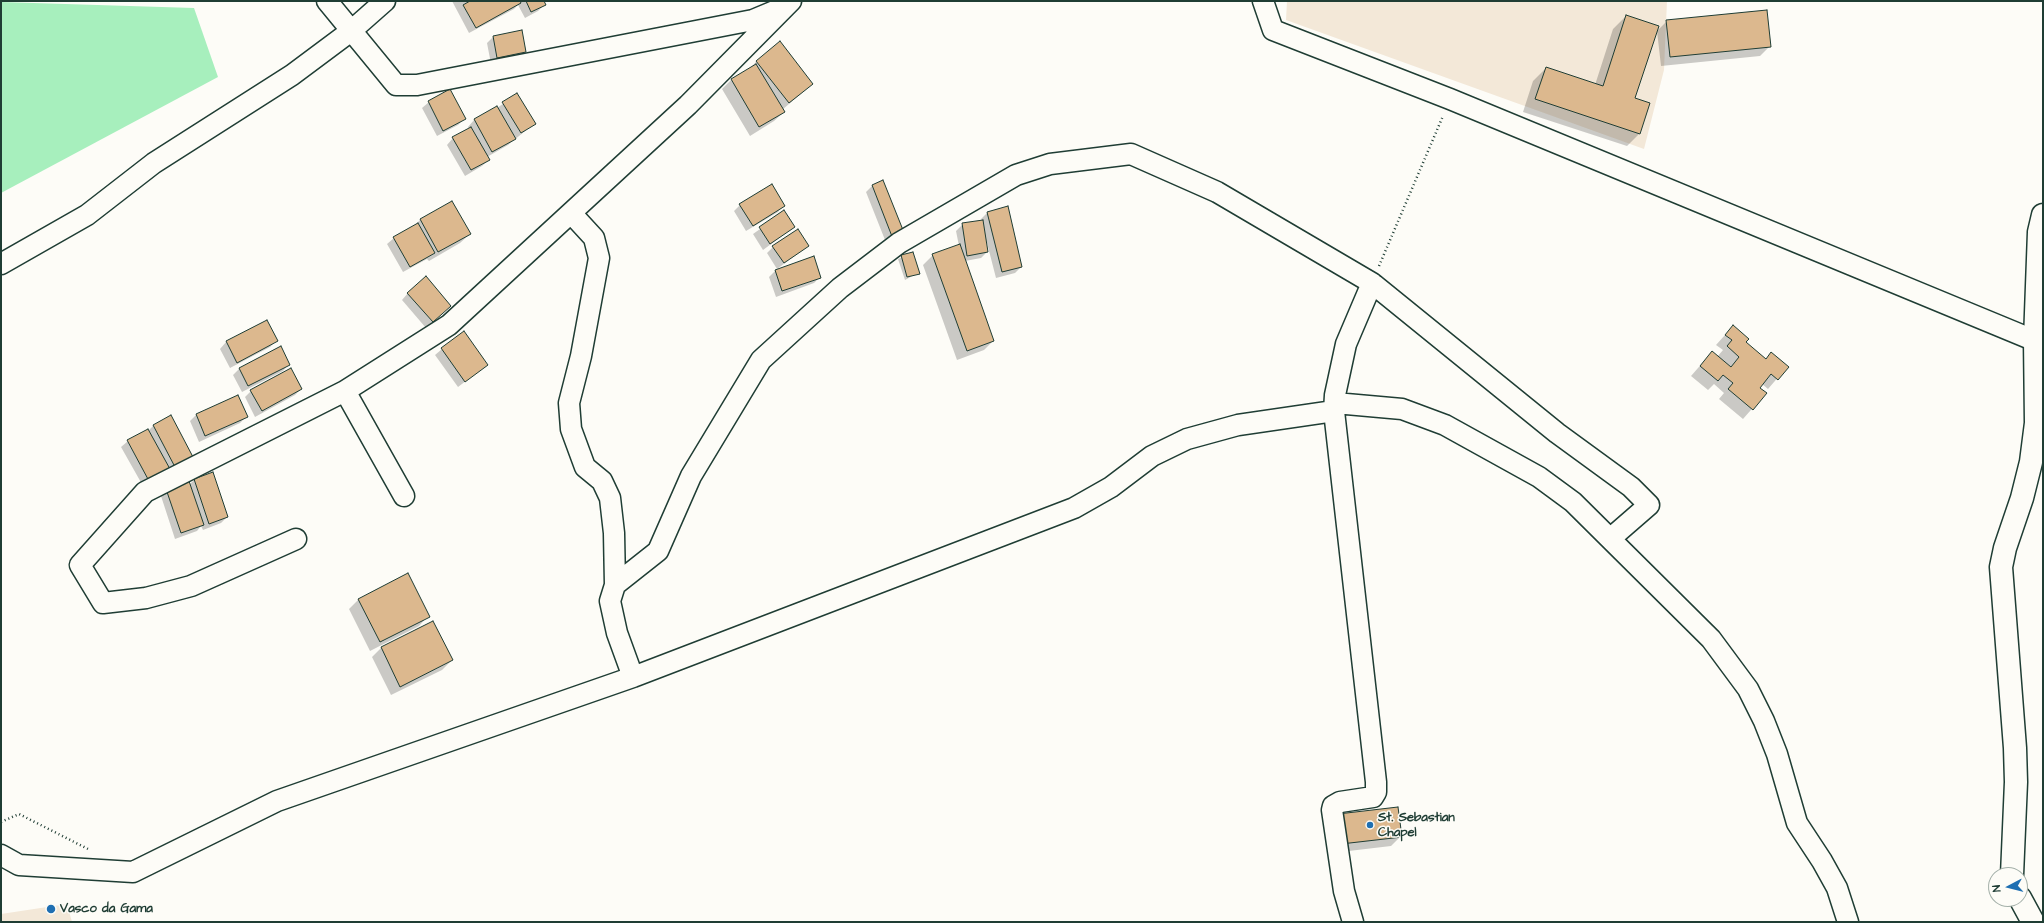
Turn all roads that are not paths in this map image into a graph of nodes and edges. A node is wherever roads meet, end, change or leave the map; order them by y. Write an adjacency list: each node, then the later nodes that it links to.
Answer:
1 (327, 1): 5 (street)
2 (385, 1): 5 (street)
3 (1263, 1): 10 (street)
4 (787, 5): 5 (street); 6 (street)
5 (351, 31): 8 (street)
6 (571, 213): 11 (street); 17 (street)
7 (2043, 215): 10 (street)
8 (1, 264)
9 (1372, 283): 12 (street); 15 (street); 17 (street)
10 (2039, 342): 13 (street)
11 (345, 391): 14 (street); 16 (street)
12 (1335, 407): 15 (street); 18 (street); 22 (street)
13 (2039, 442): 20 (street)
14 (404, 496)
15 (1611, 538): 23 (street)
16 (296, 539)
17 (615, 585): 18 (street)
18 (633, 677): 19 (street)
19 (1, 855)
20 (2012, 867)
21 (2024, 907): 24 (street)
22 (1353, 922)
23 (1848, 922)
24 (2032, 922)

